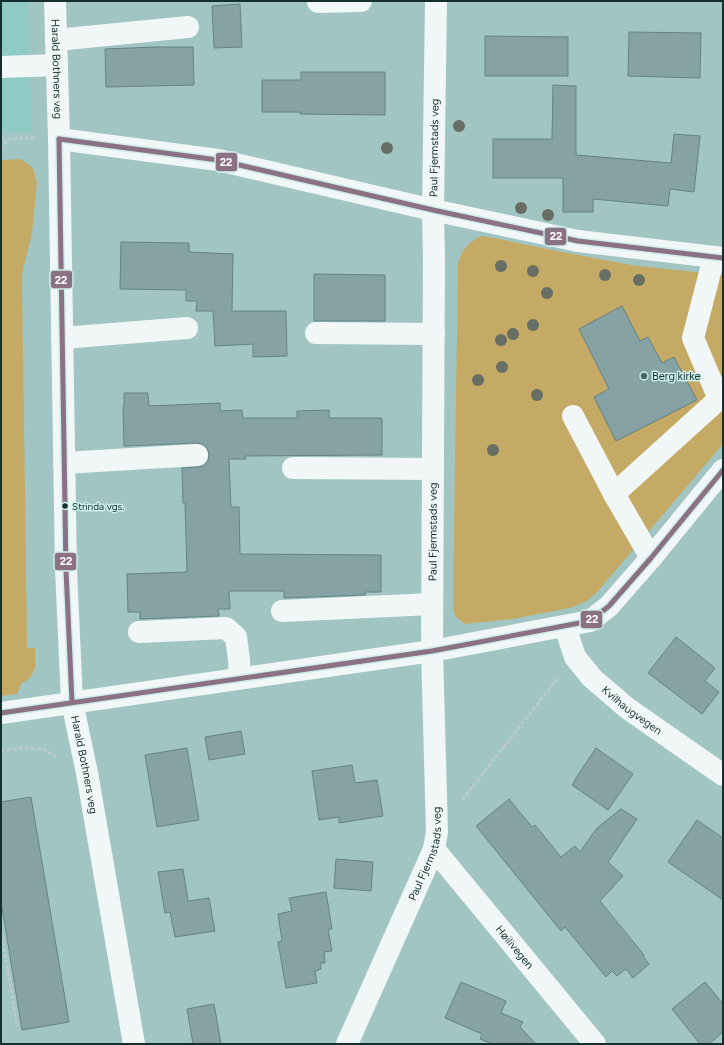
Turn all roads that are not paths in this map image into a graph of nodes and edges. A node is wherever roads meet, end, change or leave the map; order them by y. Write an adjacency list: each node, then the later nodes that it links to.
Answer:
1 (55, 1): 6 (street, Harald Bothners veg)
2 (361, 1): 4 (street)
3 (436, 1): 10 (street, Paul Fjermstads veg)
4 (318, 2)
5 (188, 27): 6 (street)
6 (56, 40): 7 (street, Harald Bothners veg)
7 (57, 65): 8 (street); 9 (street, Harald Bothners veg)
8 (1, 67)
9 (59, 139): 10 (street); 15 (street, Harald Bothners veg)
10 (433, 210): 11 (street); 14 (street, Paul Fjermstads veg)
11 (718, 257): 16 (street)
12 (187, 328): 15 (street)
13 (316, 333): 14 (street)
14 (434, 334): 21 (street, Paul Fjermstads veg)
15 (62, 338): 19 (street, Harald Bothners veg)
16 (721, 400): 23 (street)
17 (573, 416): 23 (street)
18 (197, 455): 19 (street)
19 (64, 463): 31 (street, Harald Bothners veg)
20 (293, 468): 21 (street)
21 (433, 469): 25 (street, Paul Fjermstads veg)
22 (723, 470): 24 (street)
23 (614, 494): 24 (street)
24 (651, 558): 27 (street)
25 (432, 604): 26 (street); 29 (street, Paul Fjermstads veg)
26 (282, 611)
27 (565, 626): 29 (street); 33 (street, Kvilhaugvegen)
28 (139, 632): 30 (street)
29 (432, 651): 30 (street); 34 (street, Paul Fjermstads veg)
30 (240, 678): 31 (street)
31 (72, 702): 32 (street); 35 (street, Harald Bothners veg)
32 (1, 713)
33 (723, 775)
34 (435, 841): 36 (street, Paul Fjermstads veg); 37 (street, Høilivegen)
35 (134, 1044)
36 (347, 1044)
37 (595, 1044)

